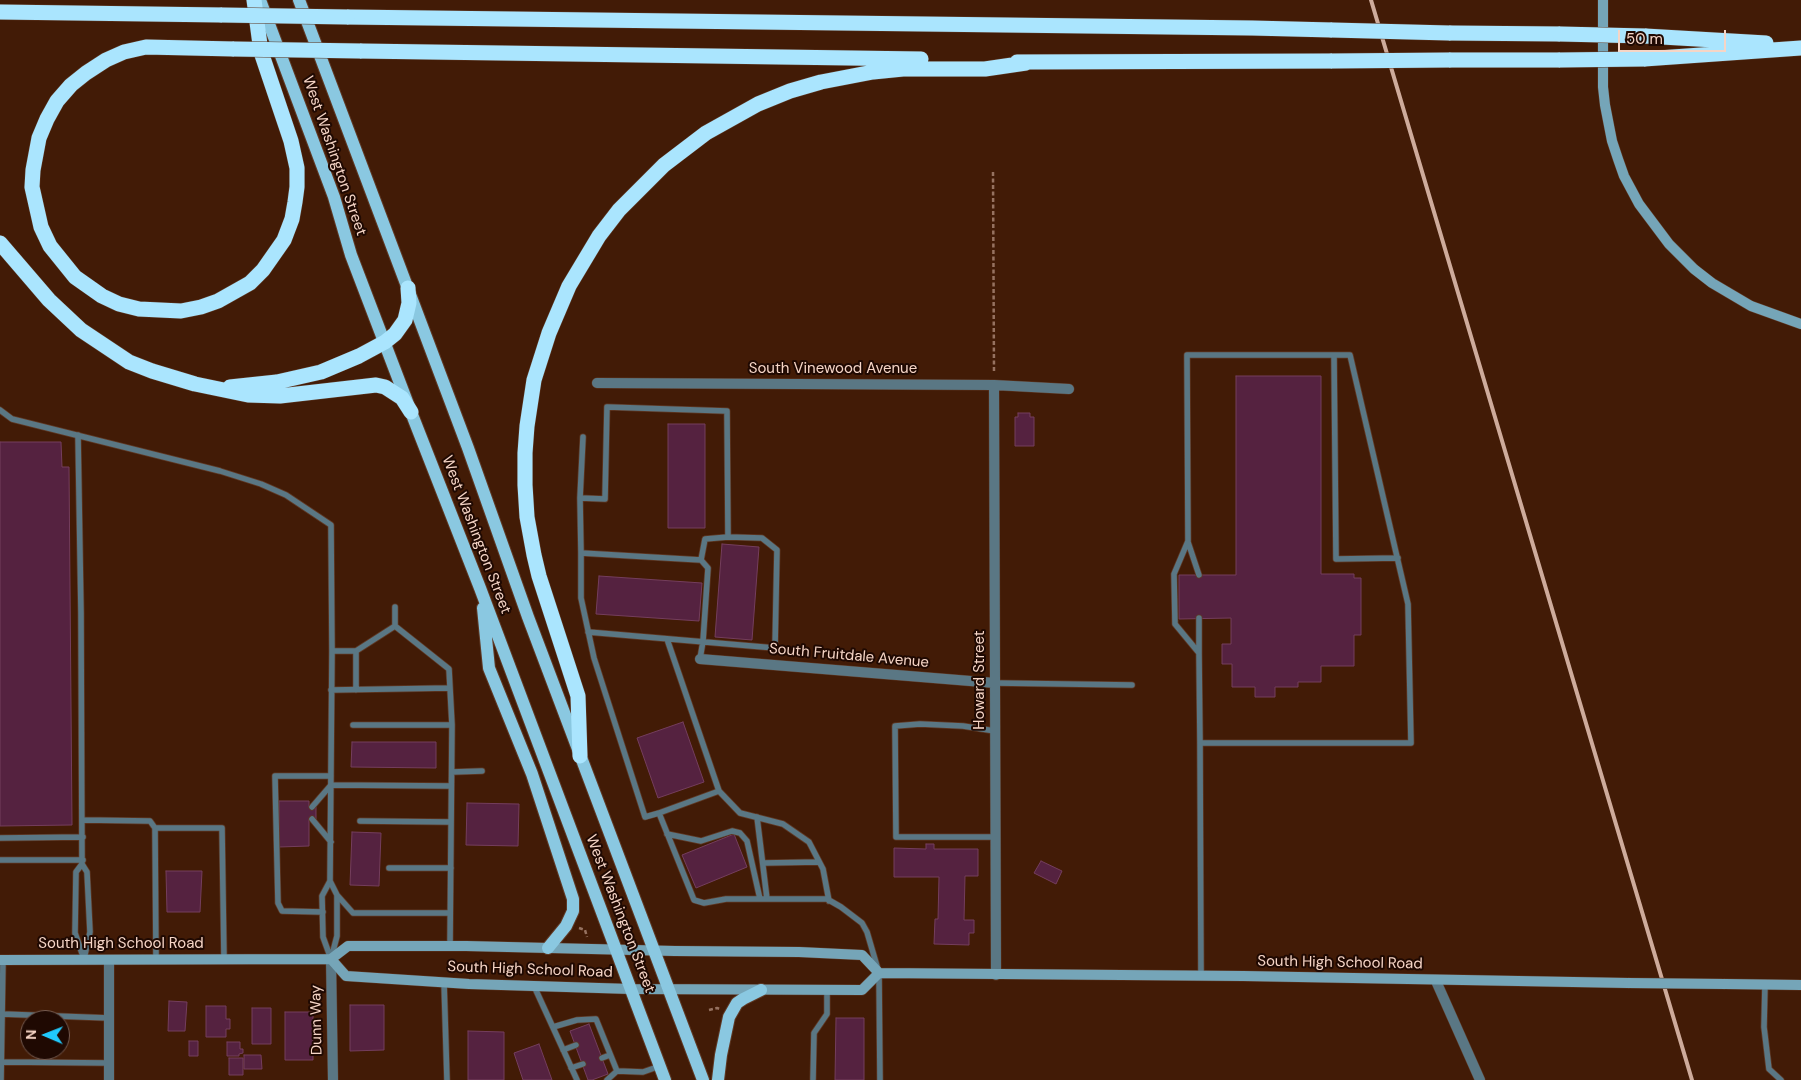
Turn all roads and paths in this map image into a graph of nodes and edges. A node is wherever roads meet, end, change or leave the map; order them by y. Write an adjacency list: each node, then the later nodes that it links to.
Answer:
1 (254, 0): 7 (highway, bridge)
2 (260, 0): 12 (main road, West Washington Street)
3 (299, 0): 10 (main road, West Washington Street)
4 (1603, 0): 11 (street)
5 (0, 12): 6 (highway, bridge)
6 (1801, 47): 7 (highway, bridge)
7 (1026, 63): 49 (highway)
8 (992, 172): 15 (path)
9 (0, 243): 16 (highway)
10 (408, 288): 12 (highway); 49 (main road, West Washington Street)
11 (1801, 324)
12 (385, 342): 16 (highway); 19 (main road, West Washington Street)
13 (1334, 355): 24 (lane); 26 (lane); 26 (lane)
14 (597, 383): 15 (street, South Vinewood Avenue)
15 (994, 385): 17 (street, South Vinewood Avenue); 40 (street, Howard Street)
16 (219, 388): 19 (highway)
17 (1069, 389)
18 (0, 410): 20 (lane)
19 (411, 412): 29 (main road, West Washington Street)
20 (78, 435): 36 (lane); 60 (lane)
21 (583, 437): 22 (lane)
22 (580, 498): 23 (lane); 25 (lane)
23 (728, 537): 27 (lane); 35 (lane)
24 (1188, 542): 28 (lane); 38 (lane)
25 (581, 553): 27 (lane); 33 (lane)
26 (1398, 558): 48 (lane)
27 (701, 560): 35 (lane)
28 (1199, 575)
29 (480, 588): 86 (main road); 87 (main road, West Washington Street)
30 (395, 606): 32 (lane)
31 (1199, 618): 38 (lane)
32 (396, 626): 37 (lane); 42 (lane)
33 (588, 632): 34 (lane); 57 (lane)
34 (667, 638): 35 (lane); 55 (lane)
35 (703, 641): 39 (lane)
36 (332, 651): 37 (lane); 43 (lane)
37 (356, 651): 44 (lane)
38 (1199, 653): 48 (lane)
39 (700, 659): 40 (street, South Fruitdale Avenue)
40 (995, 683): 41 (lane); 47 (street, Howard Street)
41 (1132, 685)
42 (450, 688): 44 (lane); 46 (lane)
43 (331, 690): 44 (lane); 52 (lane)
44 (356, 690)
45 (353, 725): 46 (lane)
46 (452, 726): 51 (lane)
47 (995, 731): 65 (street, Howard Street); 65 (lane)
48 (1200, 743): 97 (lane)
49 (580, 756): 88 (main road, West Washington Street)
50 (482, 771): 51 (lane)
51 (452, 772): 54 (lane)
52 (331, 776): 53 (lane); 79 (lane)
53 (331, 784): 54 (lane); 56 (lane); 68 (lane)
54 (451, 786): 62 (lane)
55 (719, 791): 57 (lane); 58 (lane)
56 (312, 807)
57 (659, 814): 64 (lane)
58 (757, 817): 71 (lane); 72 (lane)
59 (312, 819): 68 (lane)
60 (83, 820): 63 (lane); 67 (lane)
61 (360, 821): 62 (lane)
62 (451, 822): 74 (lane)
63 (155, 828): 90 (lane); 94 (lane)
64 (667, 834): 77 (lane); 77 (lane)
65 (996, 837): 96 (street, Howard Street)
66 (0, 838): 67 (lane)
67 (83, 838): 70 (lane)
68 (331, 842): 75 (lane)
69 (0, 860): 70 (lane)
70 (82, 862): 89 (lane); 89 (lane)
71 (819, 862): 72 (lane); 78 (lane)
72 (763, 863): 77 (lane)
73 (389, 868): 74 (lane)
74 (451, 868): 80 (lane)
75 (330, 880): 76 (lane); 79 (lane)
76 (337, 895): 80 (lane); 91 (lane)
77 (763, 899): 78 (lane)
78 (829, 901): 95 (lane)
79 (323, 912): 91 (lane)
80 (450, 913): 85 (lane)
81 (578, 927): 83 (path)
82 (590, 928): 83 (path)
83 (585, 930): 84 (path)
84 (586, 937)
85 (450, 946): 86 (street, South High School Road); 91 (street, South High School Road)
86 (548, 948): 87 (street, South High School Road)
87 (616, 949): 88 (street, South High School Road); 103 (main road, West Washington Street)
88 (654, 951): 95 (street, South High School Road); 104 (main road, West Washington Street)
89 (84, 959): 92 (street, South High School Road); 93 (street, South High School Road)
90 (224, 959): 91 (street, South High School Road); 94 (street, South High School Road)
91 (331, 959): 99 (street, South High School Road); 126 (street, Dunn Way)
92 (2, 960): 109 (lane)
93 (109, 960): 94 (street, South High School Road); 110 (street)
94 (156, 960)
95 (879, 973): 96 (street, South High School Road); 106 (street, South High School Road); 134 (lane)
96 (996, 975): 97 (street, South High School Road)
97 (1201, 976): 98 (street, South High School Road)
98 (1436, 980): 100 (street, South High School Road, bridge); 135 (street)
99 (444, 982): 102 (street, South High School Road); 127 (lane)
100 (1765, 984): 101 (street, South High School Road); 136 (lane)
101 (1801, 985)
102 (534, 986): 103 (street, South High School Road); 111 (lane)
103 (631, 989): 104 (street, South High School Road); 121 (main road, West Washington Street)
104 (669, 989): 105 (street, South High School Road); 131 (main road, West Washington Street)
105 (761, 990): 106 (street, South High School Road); 132 (main road)
106 (827, 990): 133 (lane)
107 (715, 1002): 108 (path)
108 (717, 1008)
109 (2, 1014): 110 (lane); 118 (lane)
110 (109, 1018): 119 (street)
111 (553, 1027): 112 (lane); 115 (lane)
112 (603, 1036): 113 (lane); 116 (lane)
113 (594, 1039)
114 (576, 1046): 115 (lane)
115 (563, 1050): 122 (lane)
116 (610, 1055): 117 (lane); 123 (lane)
117 (602, 1058)
118 (2, 1062): 119 (lane); 124 (lane)
119 (109, 1063): 125 (street)
120 (583, 1064): 122 (lane)
121 (660, 1066): 123 (lane); 130 (main road, West Washington Street)
122 (571, 1068): 128 (lane)
123 (617, 1071): 129 (lane)
124 (1, 1080)
125 (109, 1080)
126 (333, 1080)
127 (447, 1080)
128 (577, 1080)
129 (607, 1080)
130 (665, 1080)
131 (703, 1080)
132 (718, 1080)
133 (813, 1080)
134 (880, 1080)
135 (1480, 1080)
136 (1781, 1080)

